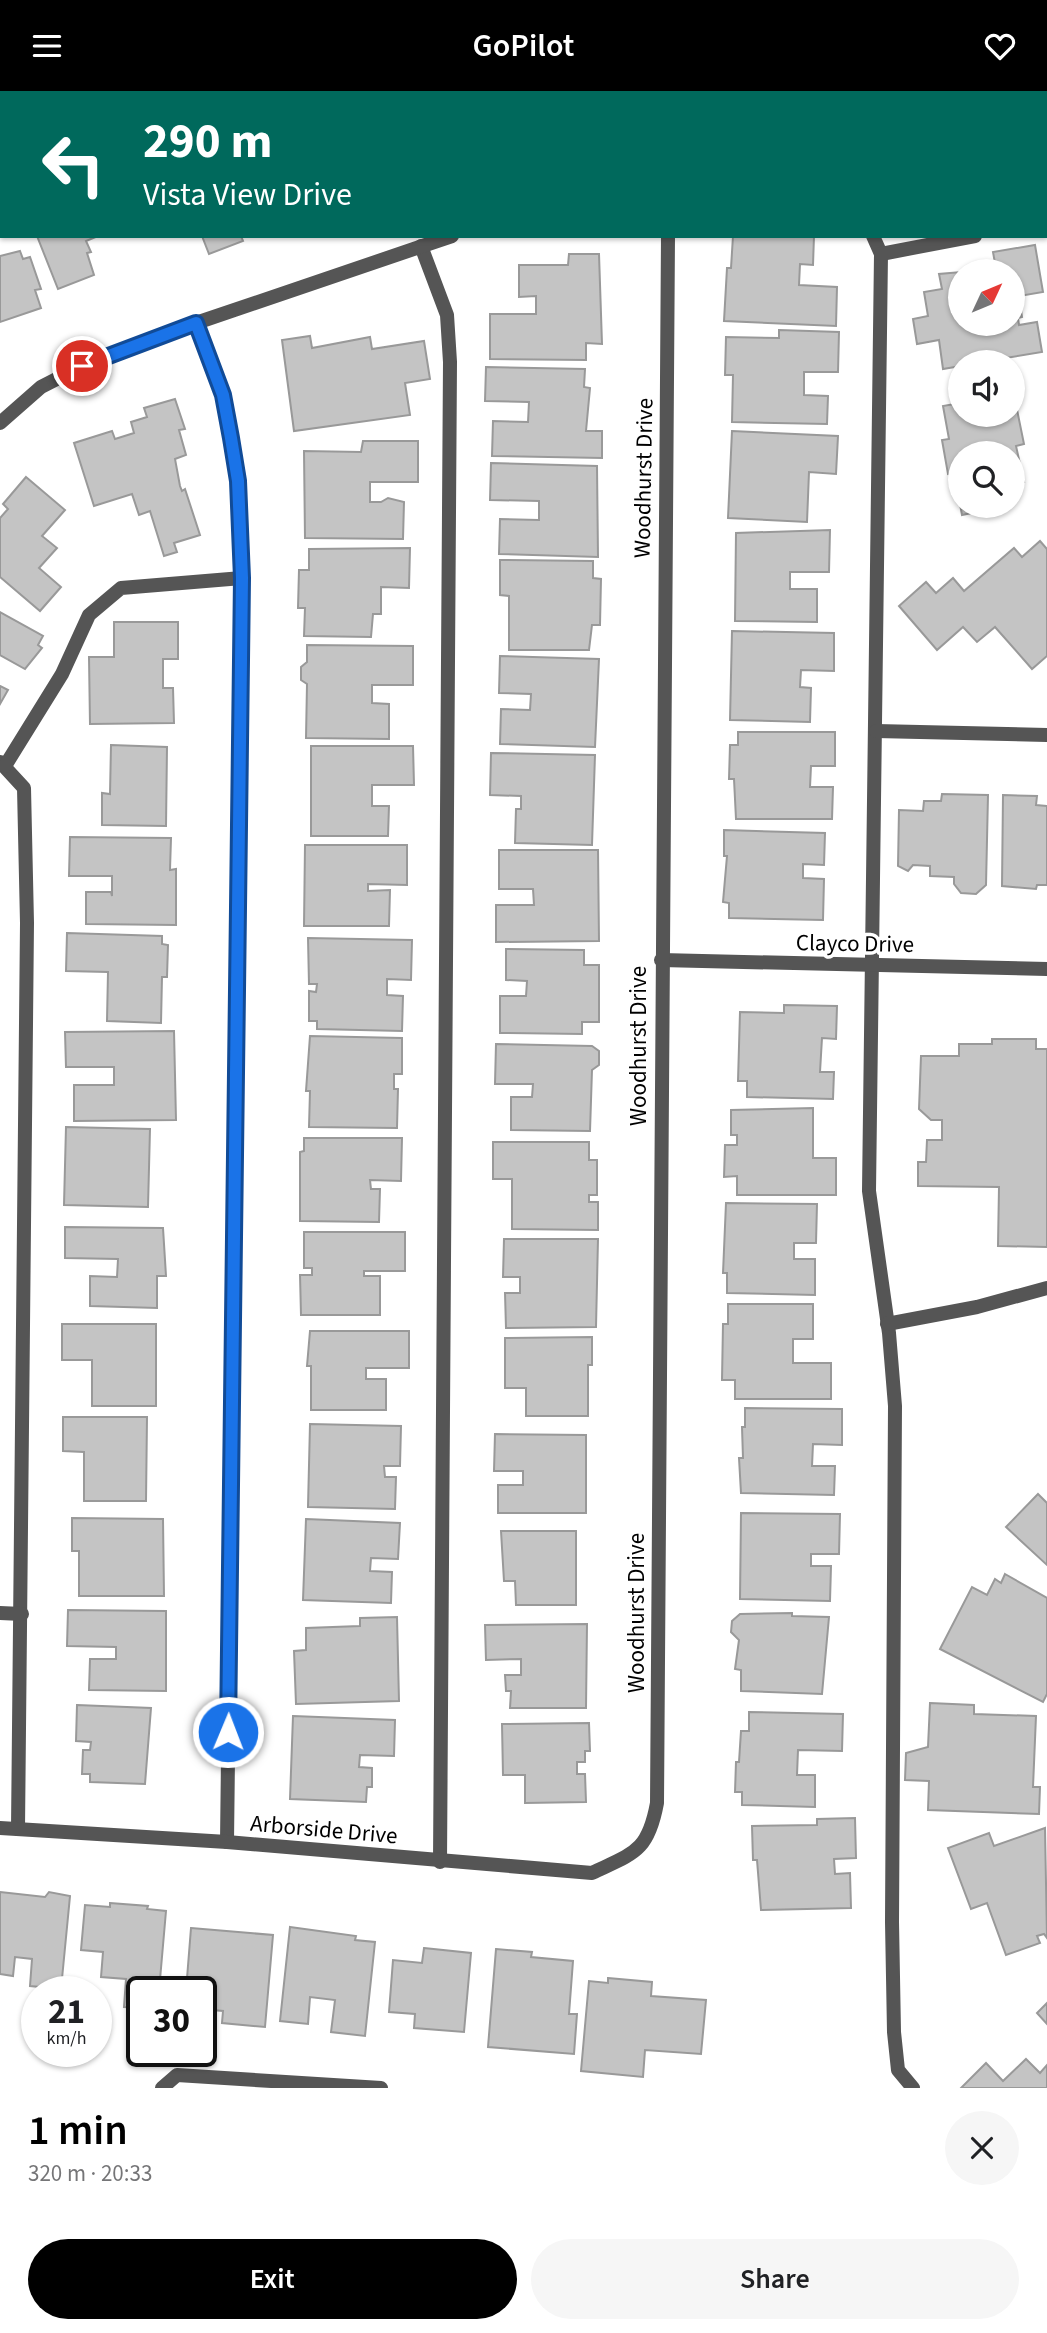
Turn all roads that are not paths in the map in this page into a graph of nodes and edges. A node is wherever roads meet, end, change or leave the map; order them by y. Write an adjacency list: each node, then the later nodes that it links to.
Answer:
1 (446, 238): 5 (street)
2 (668, 238): 13 (street, Woodhurst Drive)
3 (874, 238): 6 (street)
4 (965, 238): 6 (street)
5 (421, 246): 7 (street); 24 (street)
6 (881, 254): 10 (street)
7 (196, 323): 8 (street); 9 (street)
8 (0, 423)
9 (242, 578): 12 (street); 22 (street)
10 (876, 731): 11 (street); 14 (street)
11 (1047, 735)
12 (3, 764): 19 (street)
13 (661, 960): 14 (street, Clayco Drive); 23 (street, Woodhurst Drive)
14 (871, 966): 15 (street, Clayco Drive); 17 (street)
15 (1047, 969)
16 (1047, 1288): 17 (street)
17 (887, 1324): 27 (street)
18 (0, 1613): 19 (street)
19 (22, 1614): 21 (street)
20 (0, 1828): 21 (street, Arborside Drive)
21 (18, 1829): 22 (street, Arborside Drive)
22 (227, 1842): 24 (street, Arborside Drive)
23 (638, 1850): 24 (street, Arborside Drive)
24 (440, 1862)
25 (162, 2088): 26 (street)
26 (381, 2088)
27 (912, 2088)

